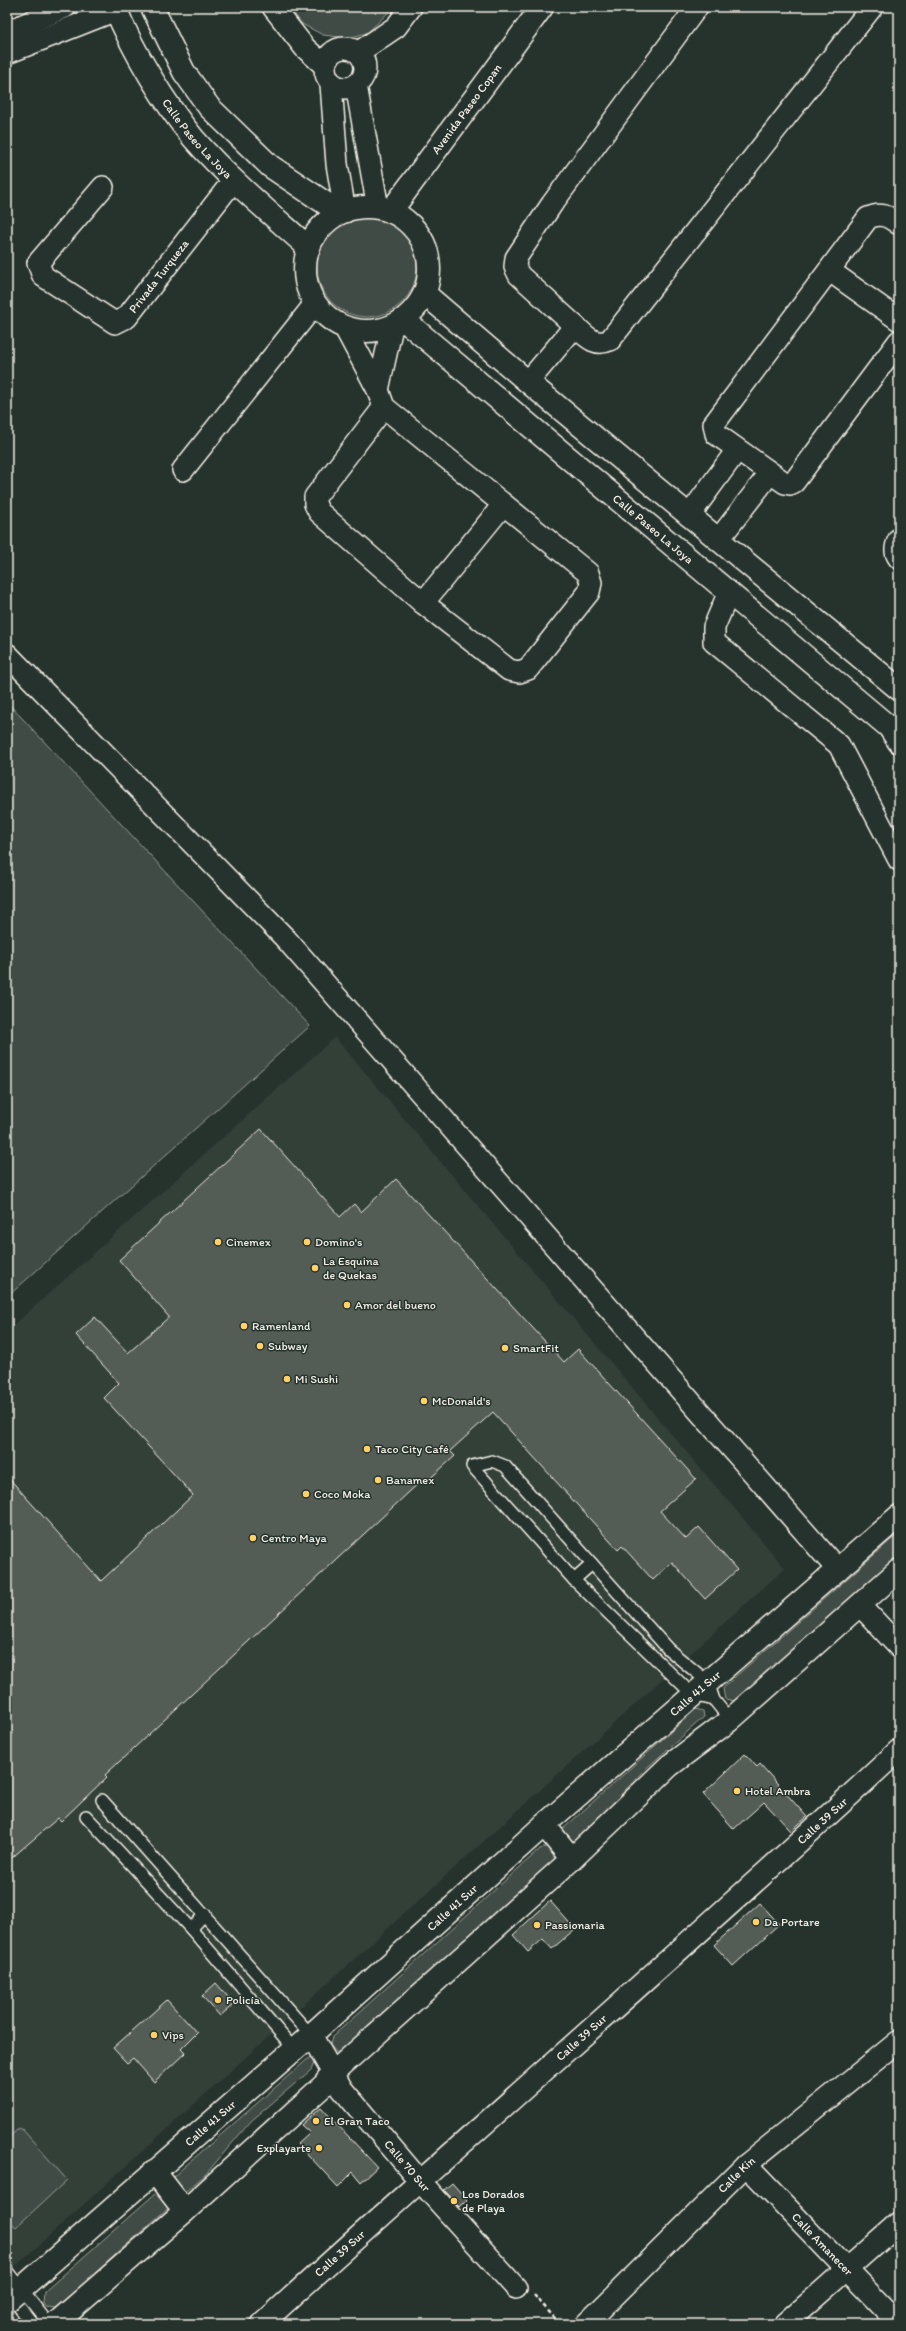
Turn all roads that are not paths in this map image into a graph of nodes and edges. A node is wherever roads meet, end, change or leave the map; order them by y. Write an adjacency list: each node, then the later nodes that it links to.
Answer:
1 (65, 7): 9 (street)
2 (152, 7): 19 (main road)
3 (273, 7): 12 (street)
4 (411, 7): 10 (street)
5 (542, 7): 18 (main road, Avenida Paseo Copan)
6 (697, 7): 27 (street)
7 (872, 7): 27 (street)
8 (115, 8): 11 (street); 16 (main road, Calle Paseo La Joya)
9 (7, 32)
10 (359, 52): 12 (street); 13 (street)
11 (7, 53)
12 (328, 75): 13 (street); 15 (street)
13 (356, 85): 14 (street)
14 (368, 160): 15 (street); 18 (street)
15 (337, 164): 19 (street)
16 (233, 181): 17 (street, Privada Turqueza); 21 (main road, Calle Paseo La Joya)
17 (103, 187)
18 (384, 209): 19 (main road); 23 (main road)
19 (343, 213): 21 (main road)
20 (899, 224): 22 (street)
21 (309, 248): 24 (main road)
22 (830, 271): 25 (street); 32 (street)
23 (424, 293): 26 (main road); 30 (main road)
24 (314, 305): 28 (main road); 33 (street)
25 (899, 320)
26 (398, 323): 28 (main road); 31 (street); 40 (main road, Calle Paseo La Joya)
27 (575, 326): 30 (street)
28 (345, 328): 31 (street)
29 (899, 341): 34 (street)
30 (528, 382): 36 (main road)
31 (381, 398): 35 (street); 41 (street)
32 (737, 450): 34 (street); 36 (street)
33 (183, 470)
34 (770, 473): 37 (street)
35 (503, 506): 41 (street); 41 (street)
36 (689, 516): 37 (main road)
37 (719, 539): 43 (main road)
38 (899, 539): 39 (street)
39 (899, 558)
40 (729, 592): 44 (main road, Calle Paseo La Joya); 45 (street)
41 (423, 603)
42 (7, 654): 48 (street)
43 (899, 689)
44 (896, 730)
45 (899, 860)
46 (899, 1516): 48 (main road, Calle 41 Sur)
47 (592, 1564): 50 (lane); 50 (lane); 53 (lane)
48 (838, 1570): 53 (main road, Calle 41 Sur)
49 (899, 1570): 51 (main road)
50 (574, 1580): 53 (lane)
51 (860, 1604): 52 (street); 54 (main road)
52 (899, 1647)
53 (705, 1692): 54 (lane); 58 (main road, Calle 41 Sur)
54 (730, 1720): 59 (main road)
55 (899, 1750): 68 (street, Calle 39 Sur)
56 (102, 1800): 60 (lane)
57 (86, 1816): 61 (lane)
58 (544, 1825): 59 (main road); 62 (main road, Calle 41 Sur)
59 (572, 1859): 65 (main road)
60 (205, 1914): 61 (lane); 62 (lane)
61 (191, 1928): 64 (lane)
62 (311, 2035): 64 (main road, Calle 41 Sur); 65 (street, Calle 70 Sur)
63 (899, 2041): 66 (street, Calle Kin)
64 (294, 2049): 67 (main road, Calle 41 Sur)
65 (333, 2073): 68 (street, Calle 70 Sur); 69 (main road)
66 (746, 2165): 71 (street, Calle Amanecer); 80 (street, Calle Kin)
67 (154, 2171): 69 (main road); 74 (main road, Calle 41 Sur)
68 (420, 2181): 73 (street, Calle 70 Sur); 79 (street, Calle 39 Sur)
69 (185, 2210): 78 (main road)
70 (899, 2223): 71 (street)
71 (847, 2269): 81 (street); 82 (street, Calle Amanecer)
72 (7, 2271): 74 (lane)
73 (516, 2288)
74 (14, 2295): 77 (lane)
75 (7, 2312): 76 (lane)
76 (16, 2324)
77 (50, 2324)
78 (56, 2324)
79 (262, 2324)
80 (586, 2324)
81 (785, 2324)
82 (899, 2324)

